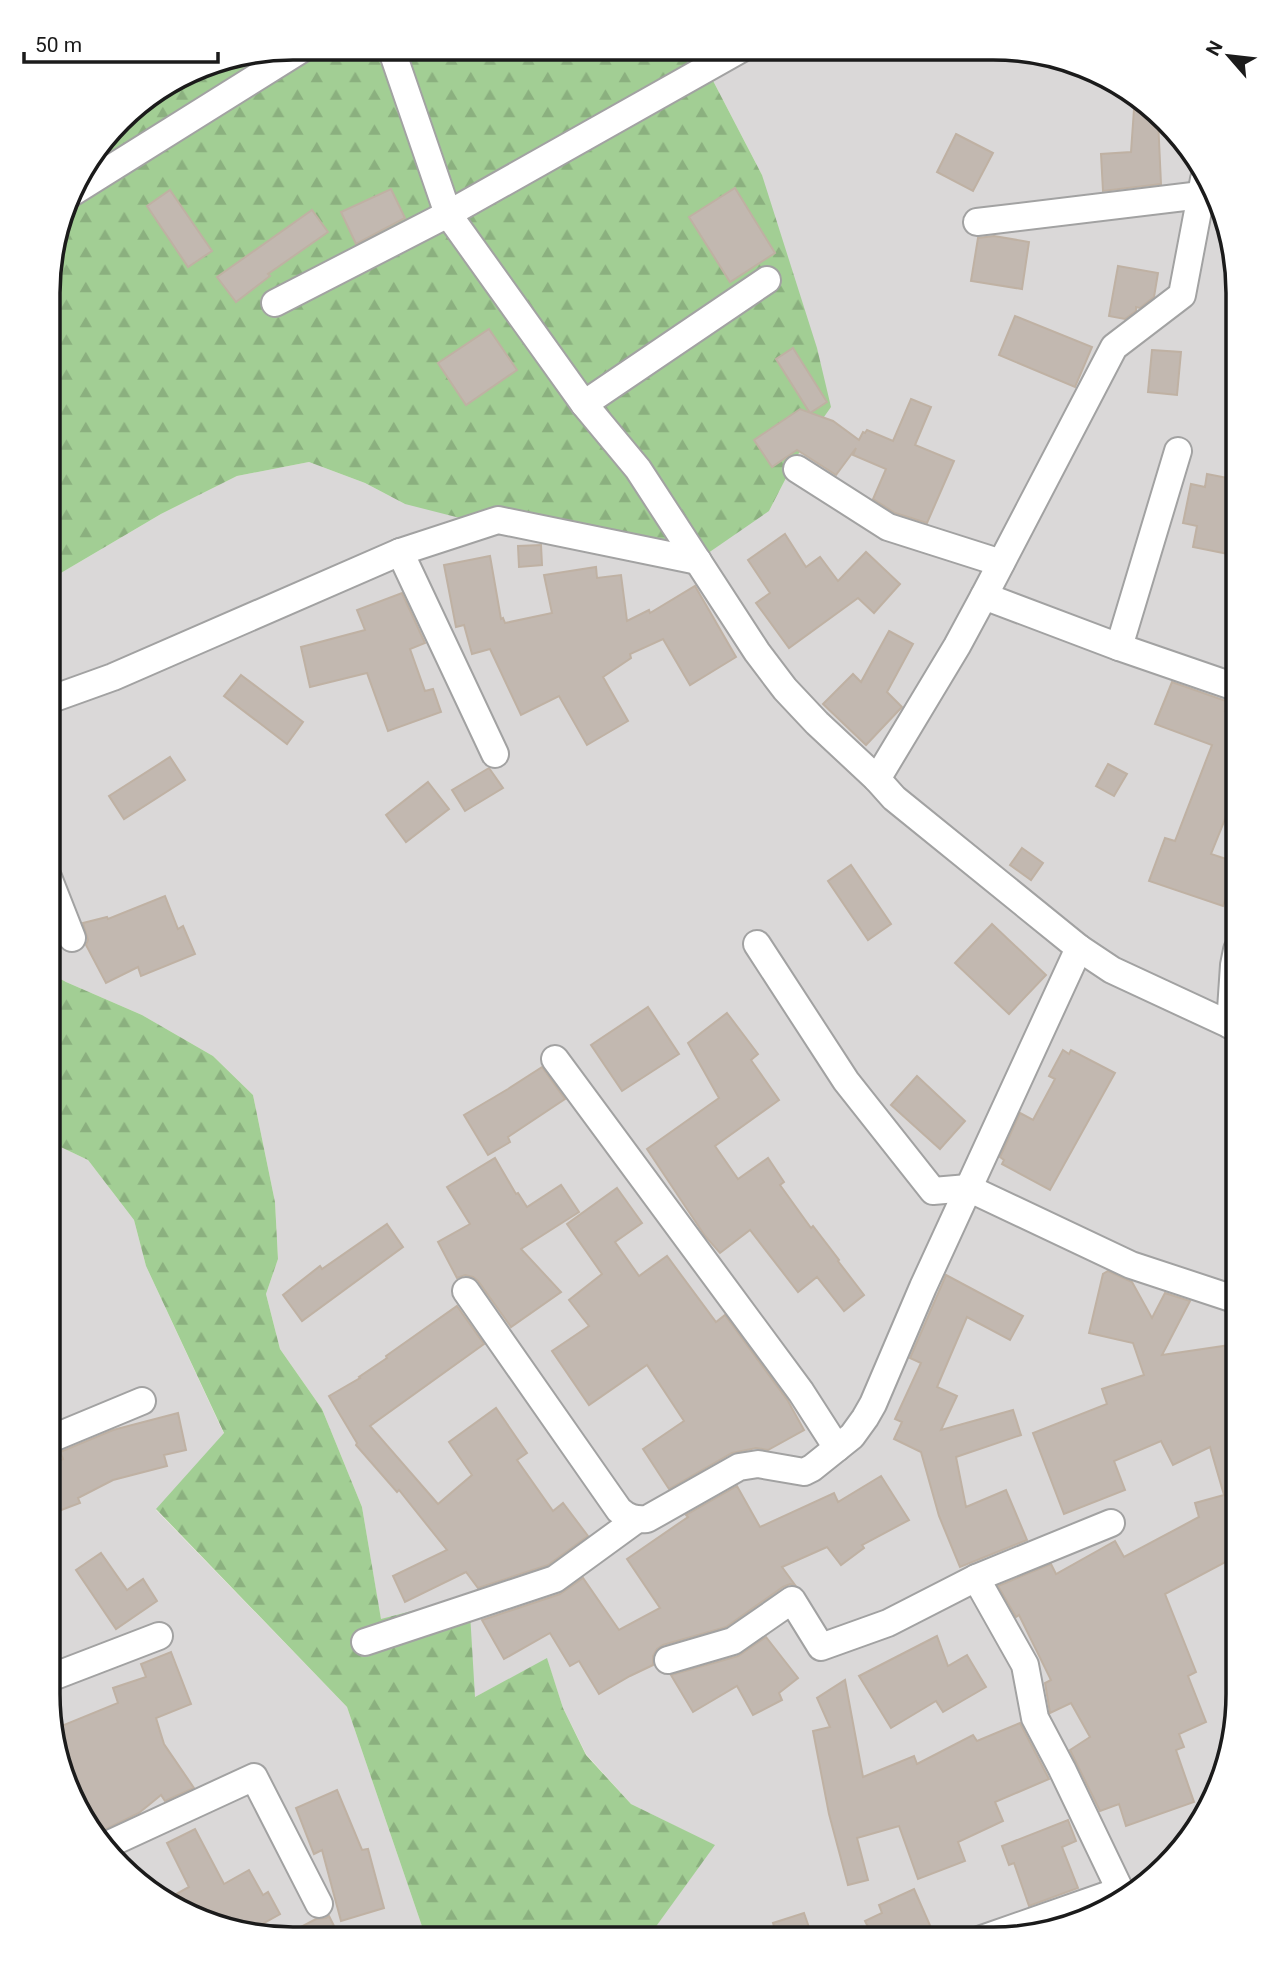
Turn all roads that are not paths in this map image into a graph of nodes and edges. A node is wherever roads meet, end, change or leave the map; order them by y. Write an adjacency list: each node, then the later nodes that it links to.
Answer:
1 (284, 60): 4 (street)
2 (395, 60): 7 (street)
3 (721, 60): 7 (street)
4 (87, 183)
5 (1200, 187): 8 (street)
6 (1202, 192): 16 (street)
7 (448, 214): 10 (street); 11 (street)
8 (976, 222)
9 (767, 280): 11 (street)
10 (275, 303)
11 (584, 404): 15 (street)
12 (1178, 451): 18 (street)
13 (797, 469): 16 (street)
14 (400, 552): 15 (street); 20 (street); 21 (street)
15 (698, 561): 22 (street)
16 (1002, 563): 17 (street)
17 (984, 596): 18 (street); 22 (street)
18 (1119, 647): 19 (street)
19 (1226, 684)
20 (60, 696)
21 (495, 754)
22 (877, 779): 26 (street)
23 (60, 908): 24 (street)
24 (72, 938)
25 (757, 944): 29 (street)
26 (1079, 948): 27 (street); 29 (street)
27 (1225, 1022)
28 (555, 1059): 34 (street)
29 (968, 1188): 31 (street); 34 (street)
30 (466, 1291): 35 (street)
31 (1225, 1296)
32 (142, 1401): 33 (street)
33 (60, 1435)
34 (836, 1448): 35 (street)
35 (636, 1520): 39 (street)
36 (1111, 1522): 37 (street)
37 (976, 1578): 40 (street); 43 (street)
38 (159, 1636): 41 (street)
39 (365, 1643)
40 (668, 1660)
41 (60, 1674)
42 (113, 1842): 45 (street)
43 (1119, 1889)
44 (1110, 1895): 46 (street)
45 (319, 1904)
46 (1023, 1925)

